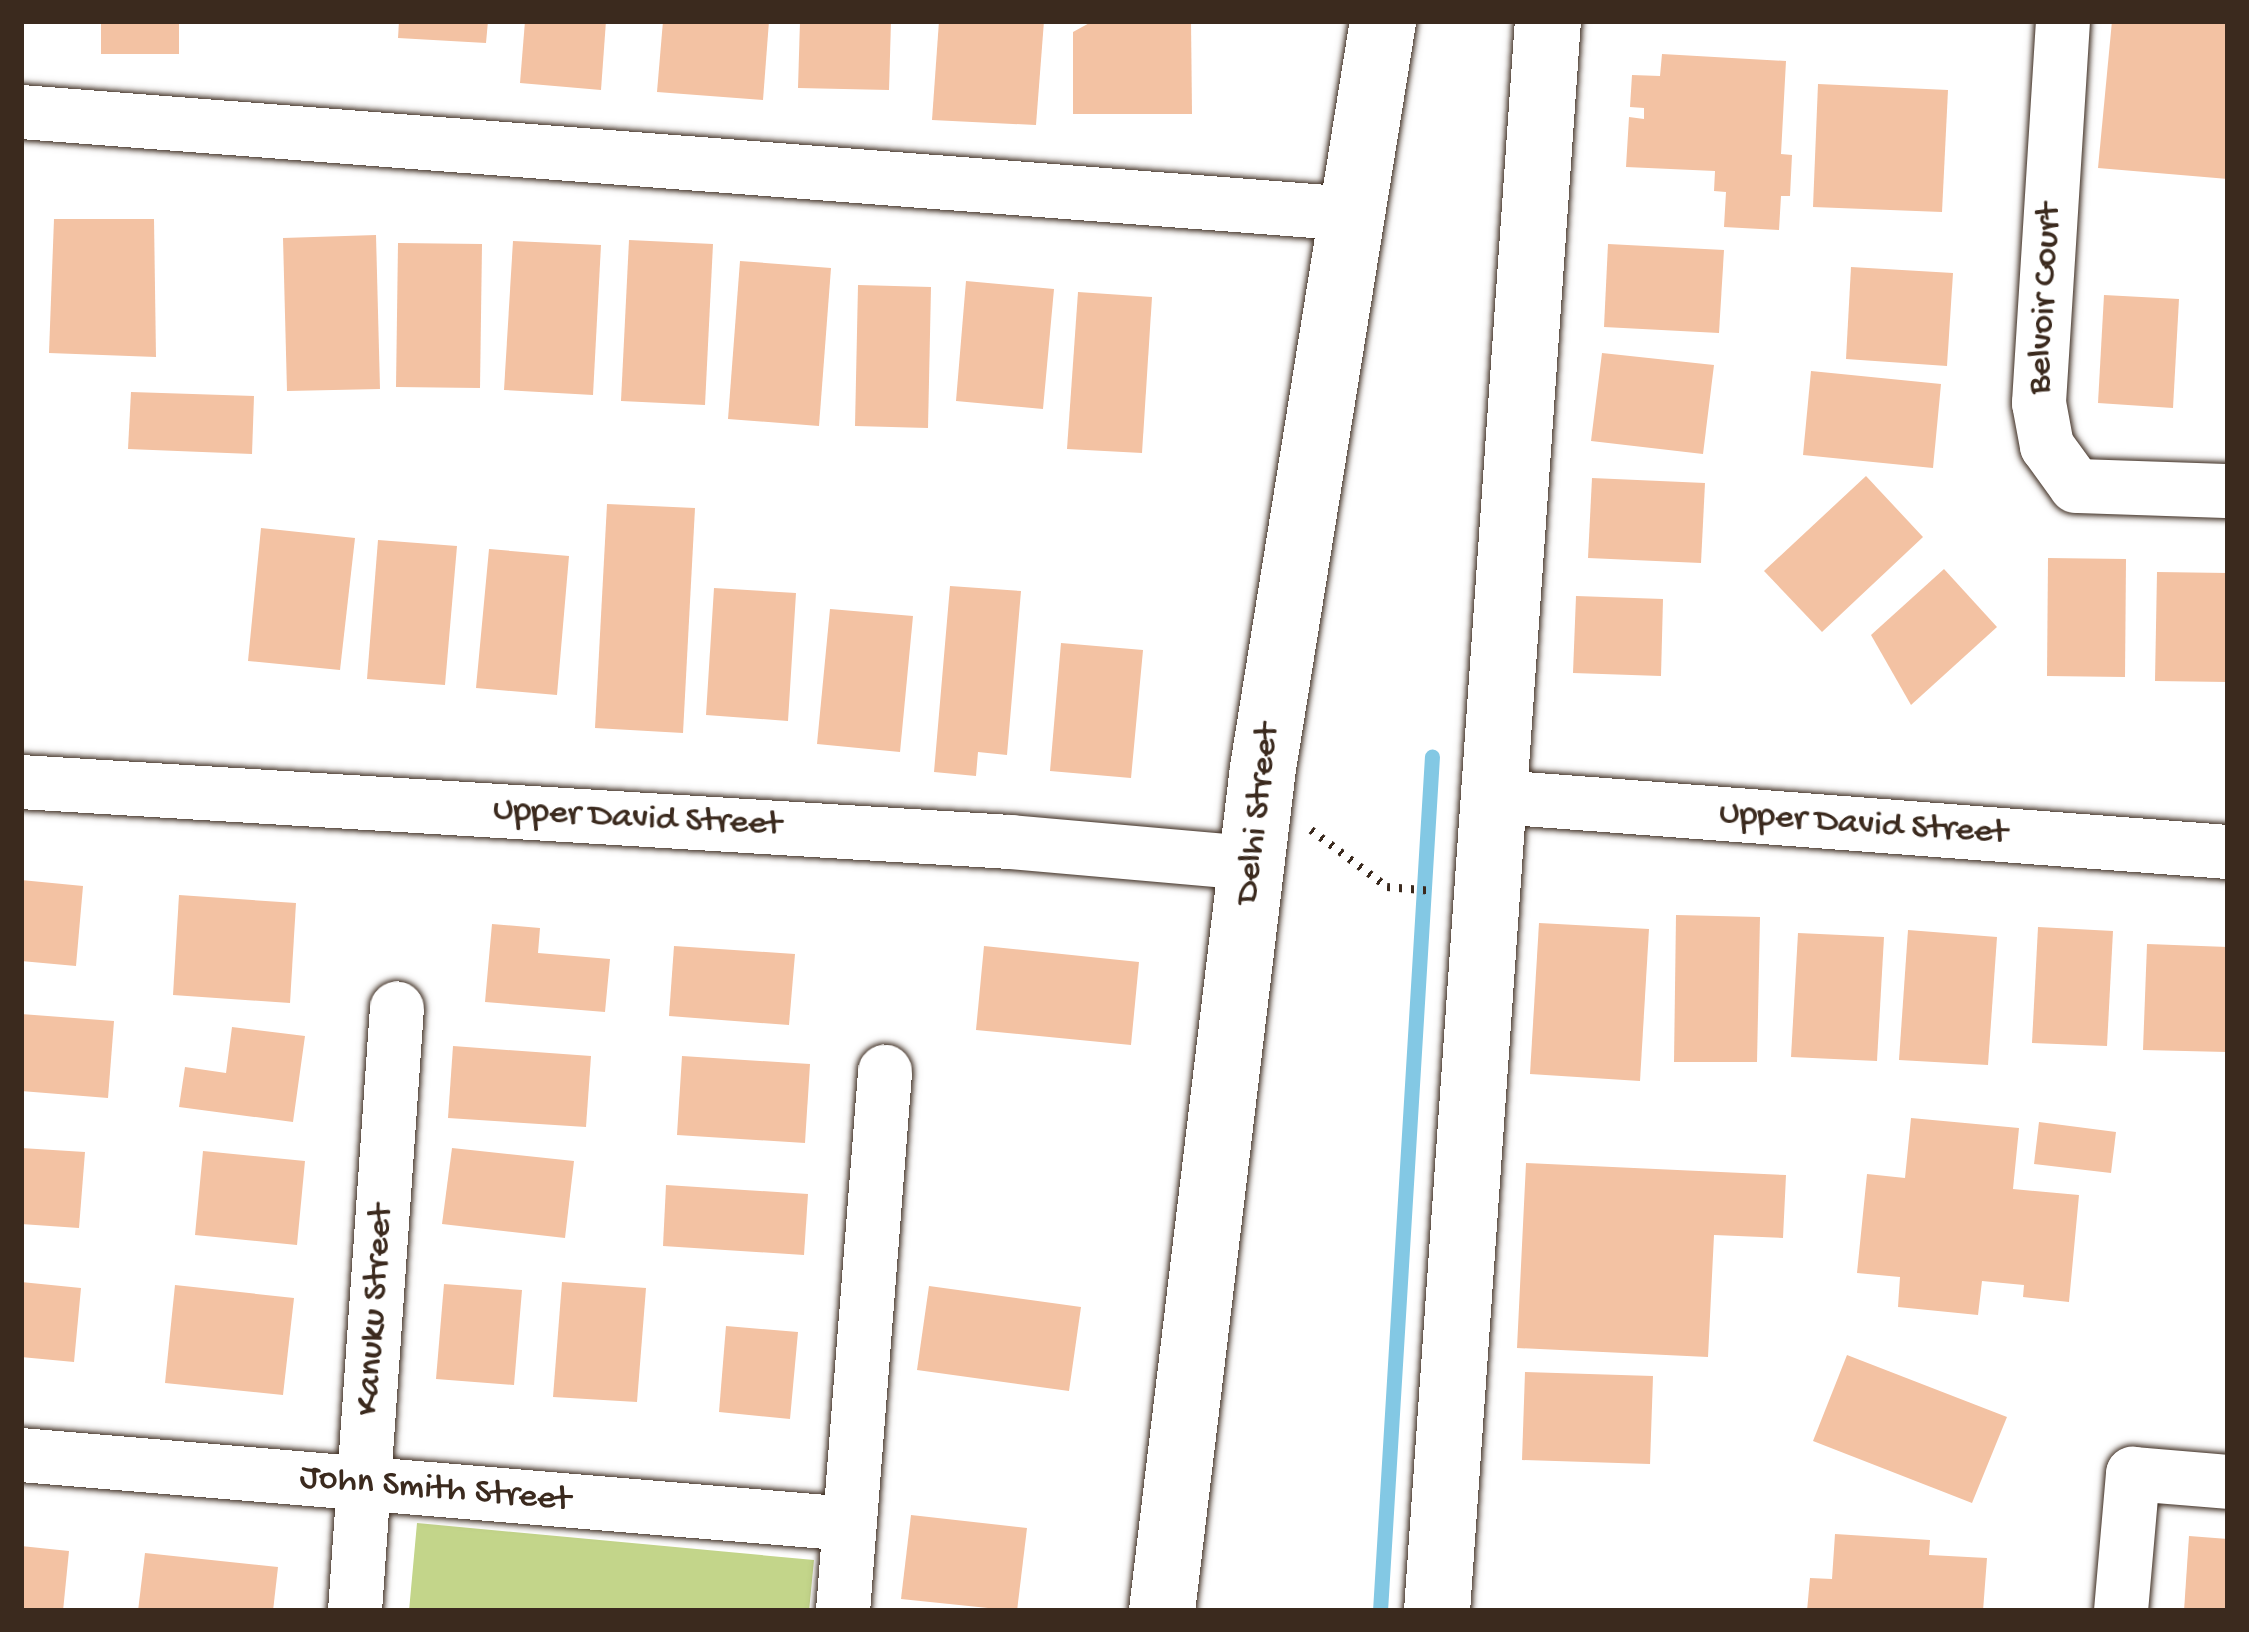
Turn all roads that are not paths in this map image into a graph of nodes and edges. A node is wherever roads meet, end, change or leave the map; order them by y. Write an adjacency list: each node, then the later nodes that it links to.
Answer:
1 (1383, 21): 5 (street, Delhi Street)
2 (1548, 21): 8 (street)
3 (2063, 21): 6 (street, Belvoir Court)
4 (21, 112): 5 (street)
5 (1352, 214): 9 (street, Delhi Street)
6 (2228, 491)
7 (21, 782): 9 (street, Upper David Street)
8 (1498, 797): 10 (street, Upper David Street); 20 (street)
9 (1255, 842): 19 (street, Delhi Street)
10 (2228, 853)
11 (397, 1008): 15 (street, Kanuku Street)
12 (885, 1072): 16 (street)
13 (21, 1455): 15 (street, John Smith Street)
14 (2228, 1481): 21 (street)
15 (364, 1484): 16 (street, John Smith Street); 17 (street, Kanuku Street)
16 (849, 1524): 18 (street)
17 (355, 1611)
18 (844, 1611)
19 (1162, 1611)
20 (1437, 1611)
21 (2121, 1611)

